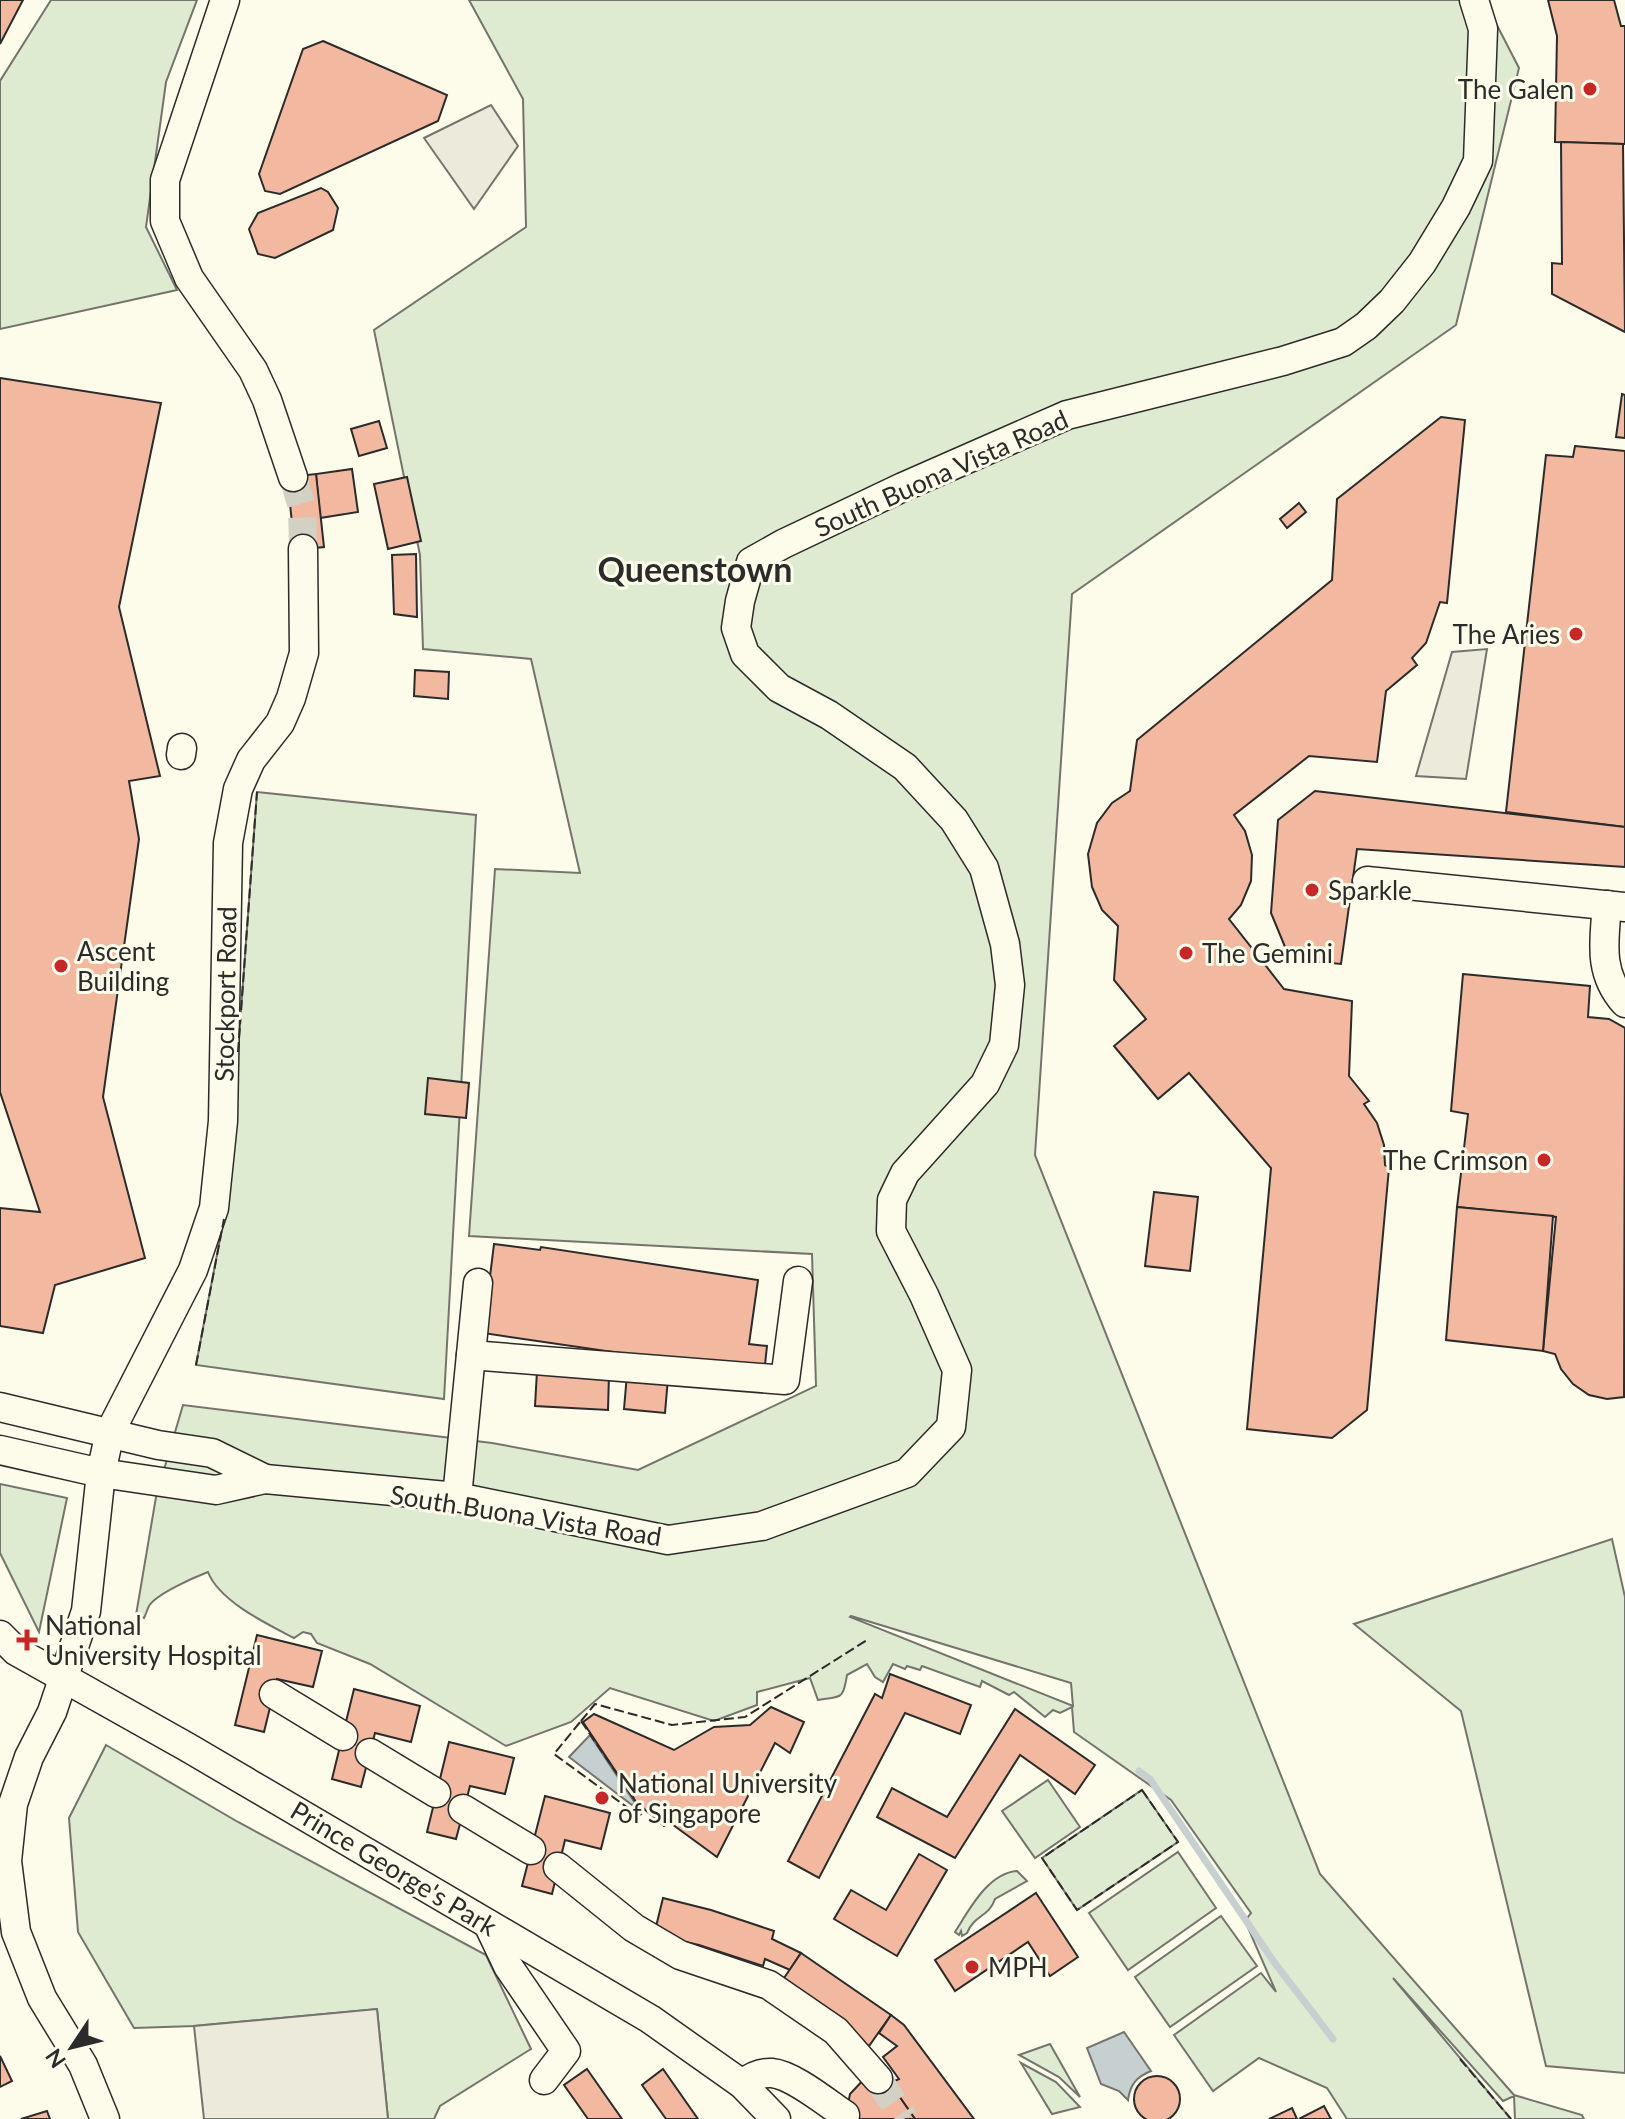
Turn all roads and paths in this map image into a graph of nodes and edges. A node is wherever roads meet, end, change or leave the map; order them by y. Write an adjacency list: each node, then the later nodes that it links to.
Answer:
1 (225, 0): 3 (street)
2 (1474, 0): 16 (street, South Buona Vista Road)
3 (293, 477)
4 (303, 549): 12 (street, Stockport Road)
5 (1367, 881): 6 (street)
6 (1616, 906): 7 (street)
7 (1625, 1003)
8 (798, 1281): 10 (street)
9 (478, 1283): 10 (street)
10 (471, 1355): 16 (street)
11 (0, 1407): 12 (street, South Buona Vista Road)
12 (110, 1432): 14 (street, Stockport Road); 15 (street, South Buona Vista Road)
13 (0, 1450): 14 (street, South Buona Vista Road)
14 (101, 1473): 15 (street, South Buona Vista Road); 18 (street, Stockport Road)
15 (265, 1479): 16 (street, South Buona Vista Road)
16 (457, 1497)
17 (0, 1635): 18 (street, Prince George's Park)
18 (64, 1677): 26 (street, Prince George's Park); 31 (street, Stockport Road)
19 (274, 1694): 20 (street)
20 (343, 1736)
21 (370, 1753): 22 (street)
22 (436, 1793)
23 (463, 1809): 24 (street)
24 (531, 1850)
25 (558, 1867): 27 (street)
26 (488, 1924): 28 (street); 29 (street, Prince George's Park)
27 (878, 2079)
28 (544, 2080)
29 (742, 2084): 30 (street); 32 (street, Prince George's Park)
30 (845, 2115)
31 (105, 2119)
32 (776, 2119)

